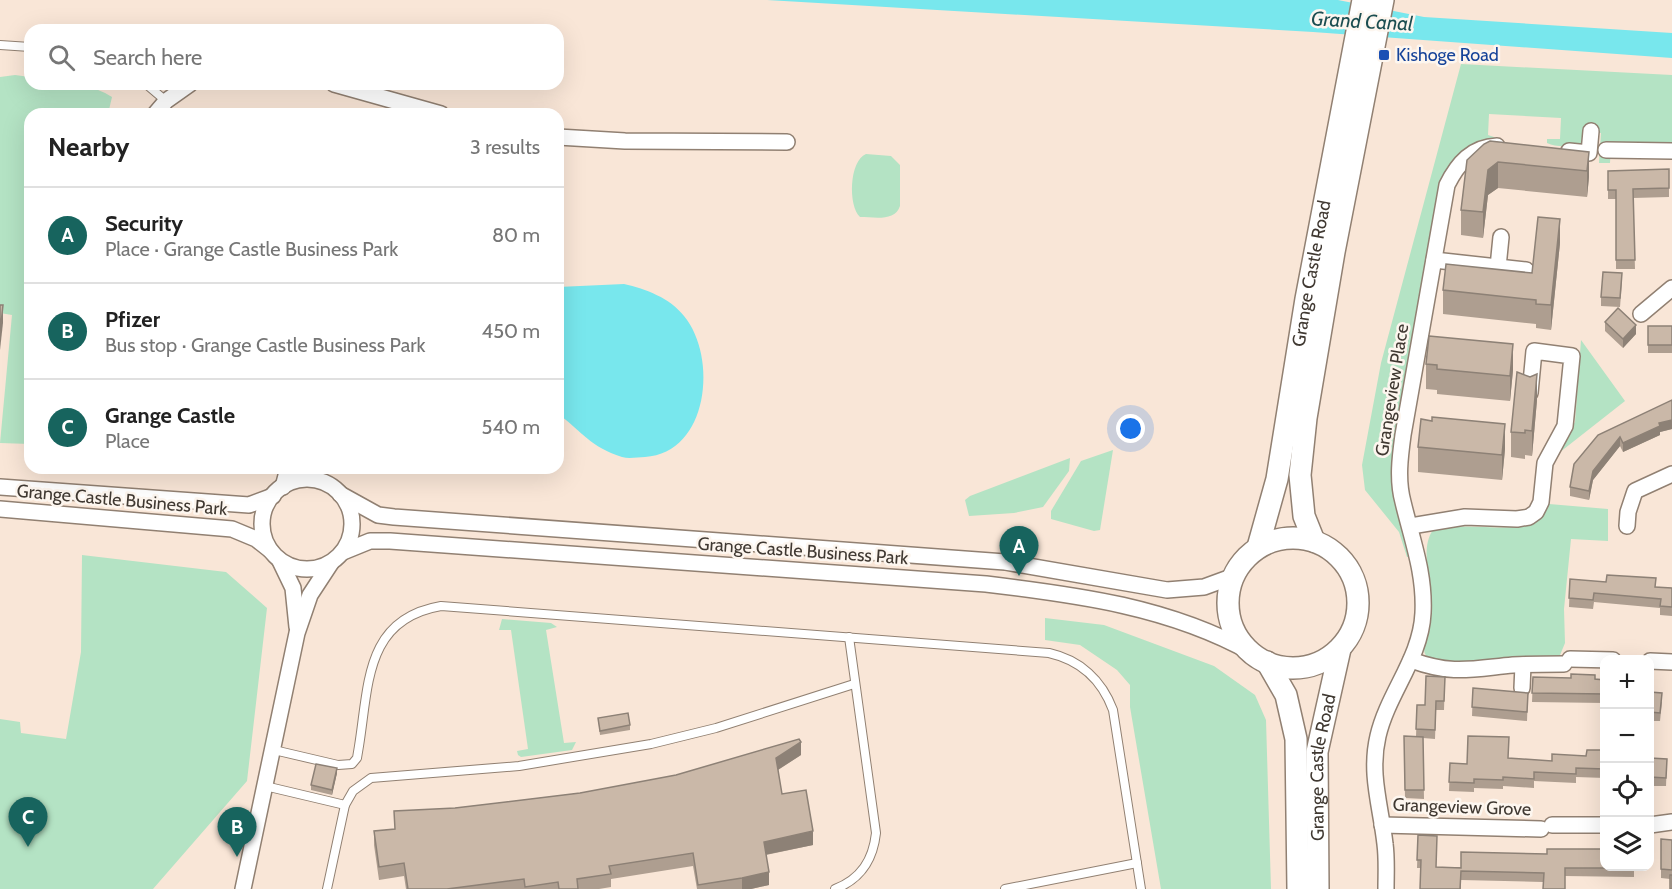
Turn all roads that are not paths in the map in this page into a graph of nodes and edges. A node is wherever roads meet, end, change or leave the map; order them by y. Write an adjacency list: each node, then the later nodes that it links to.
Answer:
1 (1363, 0): 5 (main road, Grange Castle Road)
2 (1383, 0): 5 (main road, Grange Castle Road)
3 (0, 45): 4 (lane)
4 (24, 47)
5 (1357, 82): 36 (main road, Grange Castle Road); 37 (main road, Grange Castle Road)
6 (153, 90): 9 (lane)
7 (182, 90): 9 (street)
8 (355, 90): 11 (street)
9 (166, 101): 10 (street)
10 (160, 108)
11 (420, 108)
12 (1591, 131): 16 (street)
13 (564, 137): 14 (street)
14 (787, 142)
15 (1517, 147): 20 (street, Grangeview Place)
16 (1550, 150)
17 (1606, 150): 18 (street)
18 (1672, 151)
19 (1501, 237): 21 (street)
20 (1434, 260): 21 (street); 34 (street, Grangeview Place)
21 (1498, 267): 22 (street)
22 (1526, 270)
23 (1672, 288): 24 (street)
24 (1641, 314)
25 (1530, 393): 34 (street)
26 (285, 474): 31 (street)
27 (319, 474): 29 (street)
28 (1672, 474): 35 (street)
29 (324, 483): 31 (street); 32 (street)
30 (0, 487): 31 (street, Grange Castle Business Park)
31 (278, 491): 38 (street)
32 (340, 494): 39 (street); 40 (street, Grange Castle Business Park)
33 (0, 509): 38 (street, Grange Castle Business Park)
34 (1411, 526): 45 (street, Grangeview Place)
35 (1627, 526)
36 (1314, 542): 37 (main road, Grange Castle Road); 43 (main road, Grange Castle Road)
37 (1258, 547): 40 (main road, Grange Castle Road)
38 (275, 554): 39 (street); 41 (street)
39 (337, 557): 41 (street); 44 (street, Grange Castle Business Park)
40 (1234, 576): 44 (main road, Grange Castle Road)
41 (297, 633): 52 (street)
42 (849, 637): 50 (lane); 52 (lane); 59 (lane)
43 (1340, 649): 44 (main road); 66 (main road, Grange Castle Road)
44 (1259, 657): 65 (main road, Grange Castle Road)
45 (1411, 660): 49 (street); 57 (street, Grangeview Place)
46 (1600, 660): 49 (street)
47 (1654, 661): 48 (street)
48 (1672, 662)
49 (1523, 665): 51 (street)
50 (854, 684): 54 (lane); 62 (lane)
51 (1522, 688)
52 (274, 750): 53 (street)
53 (265, 786): 54 (lane); 60 (street)
54 (345, 805): 61 (lane)
55 (1672, 822): 56 (street)
56 (1654, 824)
57 (1382, 825): 58 (street, Grangeview Grove); 67 (street, Grangeview Place)
58 (1600, 825)
59 (1137, 863): 63 (lane); 64 (lane)
60 (243, 889)
61 (327, 889)
62 (835, 889)
63 (1005, 889)
64 (1141, 889)
65 (1298, 889)
66 (1318, 889)
67 (1386, 889)

